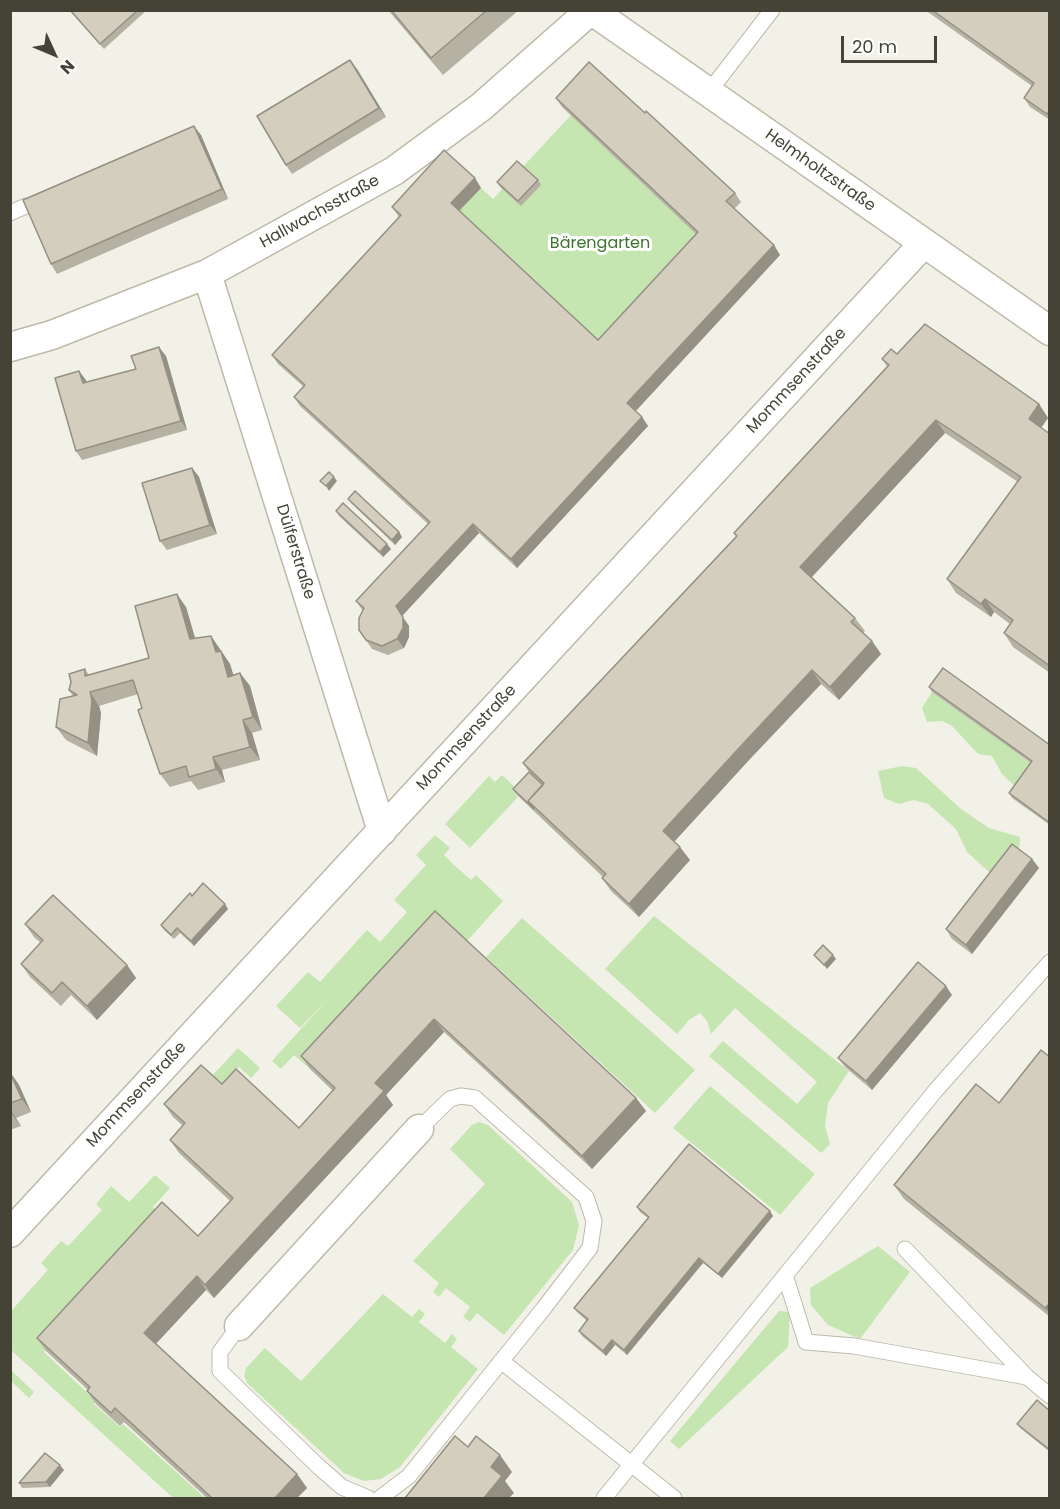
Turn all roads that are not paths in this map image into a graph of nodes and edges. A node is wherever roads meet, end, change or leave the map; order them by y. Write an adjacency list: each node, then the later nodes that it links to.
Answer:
1 (591, 10): 3 (street, Helmholtzstraße); 7 (street, Hallwachsstraße)
2 (772, 10): 3 (lane)
3 (708, 93): 6 (street, Helmholtzstraße)
4 (26, 206): 5 (lane)
5 (10, 213)
6 (924, 243): 8 (street, Helmholtzstraße); 10 (street, Mommsenstraße)
7 (207, 274): 9 (street, Hallwachsstraße); 10 (street, Dülferstraße)
8 (1050, 331)
9 (10, 347)
10 (382, 831): 13 (street, Mommsenstraße)
11 (1050, 962): 15 (lane)
12 (419, 1130): 16 (street); 17 (lane)
13 (10, 1233)
14 (904, 1249): 18 (lane)
15 (786, 1278): 18 (lane); 20 (lane)
16 (239, 1326): 21 (lane)
17 (501, 1361): 20 (lane); 22 (lane)
18 (1027, 1377): 19 (lane)
19 (1050, 1396)
20 (632, 1465): 23 (lane); 24 (lane)
21 (368, 1498)
22 (380, 1498)
23 (604, 1498)
24 (674, 1498)

